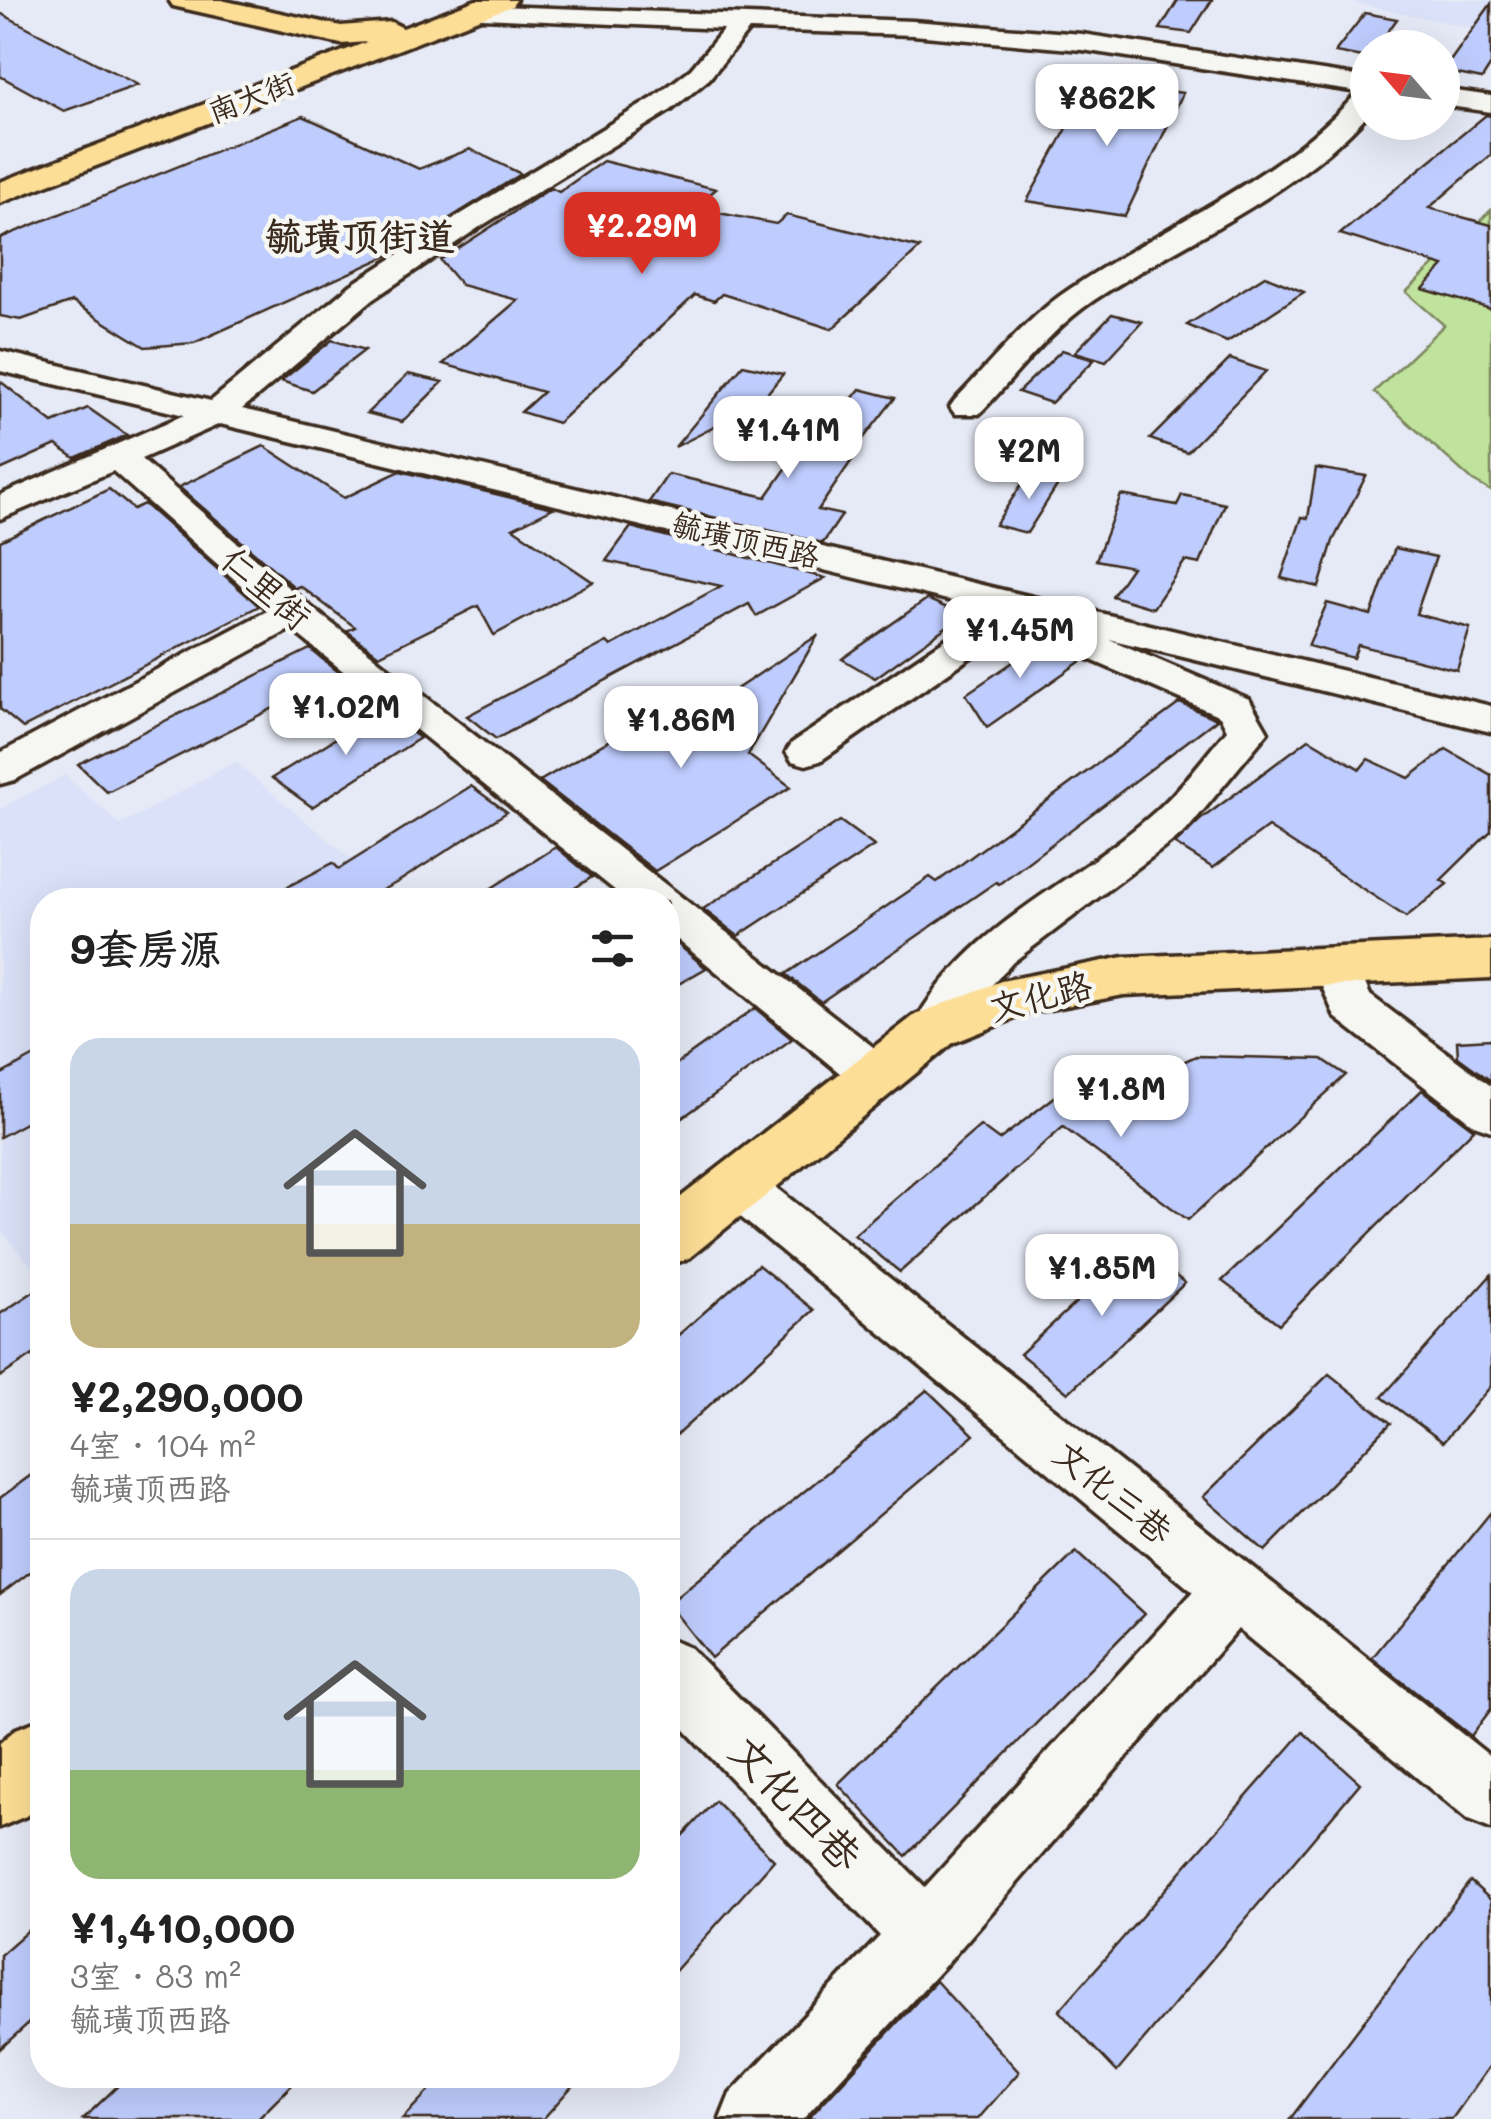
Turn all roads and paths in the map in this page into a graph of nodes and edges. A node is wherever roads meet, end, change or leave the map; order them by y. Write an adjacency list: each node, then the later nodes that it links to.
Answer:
1 (184, 0): 4 (main road)
2 (435, 0): 6 (main road, 南大街)
3 (502, 0): 5 (main road, 南大街)
4 (278, 10): 6 (main road); 8 (main road); 9 (main road)
5 (469, 12): 6 (main road); 7 (street); 8 (main road); 15 (main road, 南大街)
6 (385, 18): 8 (main road, 南大街)
7 (745, 20): 10 (street); 18 (street)
8 (342, 35): 9 (main road, 南大街)
9 (266, 61): 14 (main road, 南大街)
10 (1350, 83)
11 (1460, 100): 12 (street)
12 (1491, 104)
13 (1350, 120): 17 (street)
14 (0, 165)
15 (0, 194)
16 (0, 361): 18 (street, 毓璜顶西路)
17 (967, 407)
18 (216, 413): 19 (street); 21 (street, 毓璜顶西路)
19 (117, 456): 20 (street); 23 (street, 仁里街)
20 (0, 508)
21 (955, 588): 22 (street); 24 (street, 毓璜顶西路)
22 (1016, 609): 25 (street); 31 (street)
23 (294, 612): 26 (street); 27 (street, 仁里街)
24 (1491, 720)
25 (806, 752)
26 (0, 770)
27 (641, 888)
28 (680, 919): 32 (street)
29 (1491, 959): 30 (main road, 文化路)
30 (1336, 965): 31 (main road, 文化路); 33 (street)
31 (934, 1029): 32 (main road, 文化路)
32 (874, 1074): 34 (main road, 文化路)
33 (1491, 1112)
34 (737, 1185): 35 (main road, 文化路); 36 (street, 文化三巷)
35 (680, 1232)
36 (1236, 1589): 40 (street, 文化三巷); 41 (street)
37 (680, 1681): 41 (street, 文化四巷)
38 (30, 1765): 39 (main road)
39 (0, 1790)
40 (1491, 1797)
41 (926, 1936): 42 (street)
42 (755, 2119)

